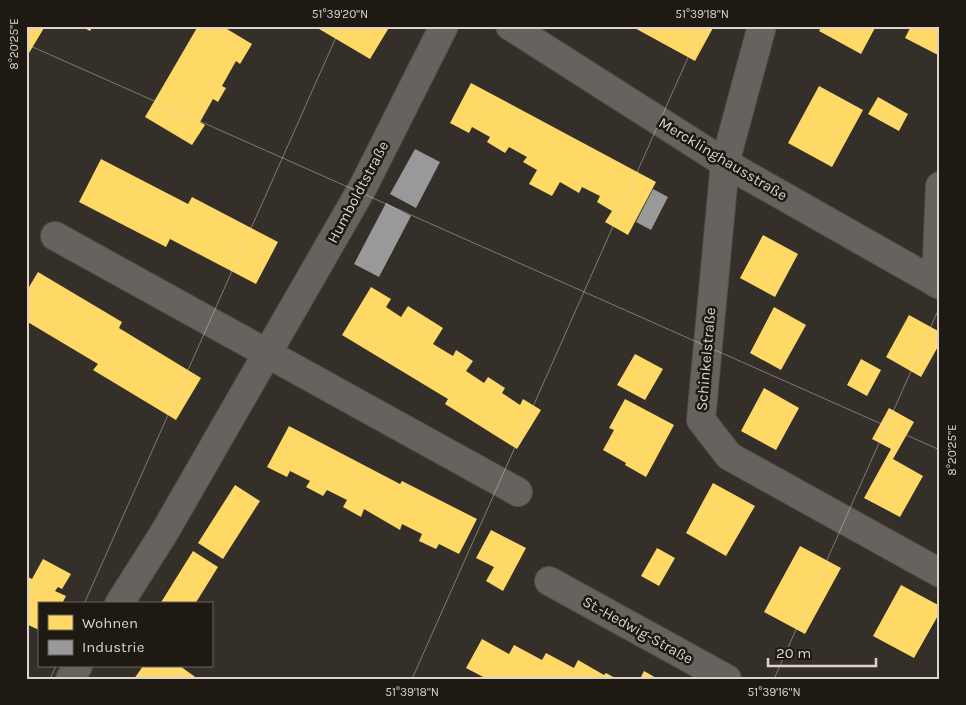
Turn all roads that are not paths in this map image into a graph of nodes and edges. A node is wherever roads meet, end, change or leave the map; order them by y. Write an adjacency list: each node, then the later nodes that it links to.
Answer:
1 (444, 26): 8 (street, Humboldtstraße)
2 (510, 26): 4 (street, Mercklinghausstraße)
3 (762, 26): 4 (street, Schinkelstraße)
4 (725, 163): 7 (street, Mercklinghausstraße); 10 (street, Schinkelstraße)
5 (940, 186): 7 (street)
6 (55, 236): 8 (street)
7 (938, 284)
8 (267, 355): 9 (street); 12 (street, Humboldtstraße)
9 (518, 492)
10 (940, 573)
11 (549, 580): 15 (street, St.-Hedwig-Straße)
12 (119, 602)
13 (77, 668): 14 (street)
14 (70, 679)
15 (727, 679)

